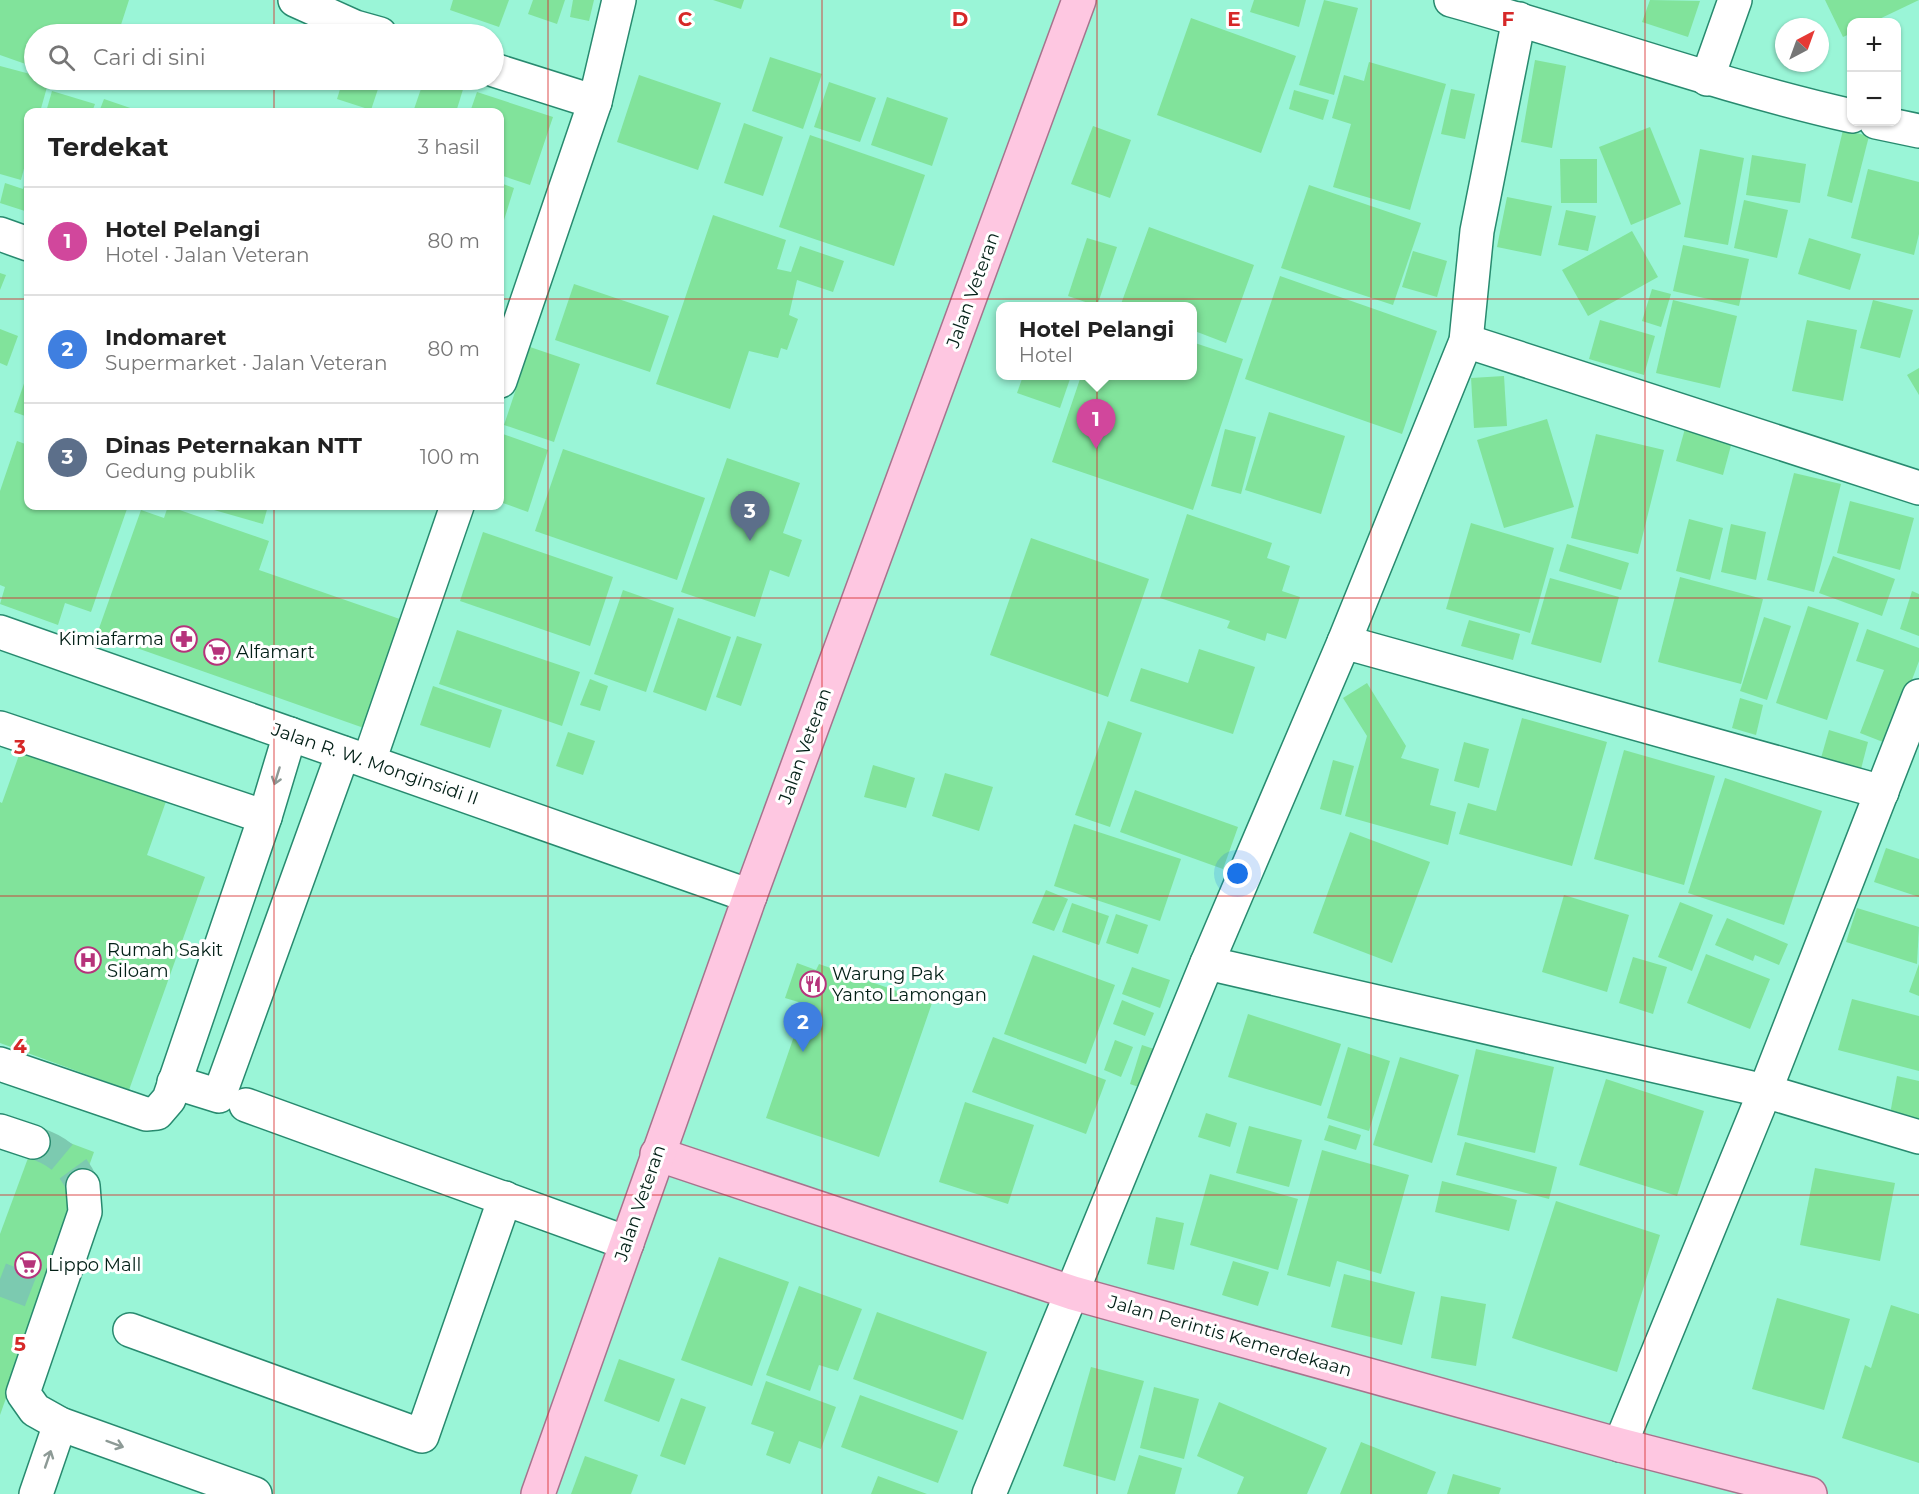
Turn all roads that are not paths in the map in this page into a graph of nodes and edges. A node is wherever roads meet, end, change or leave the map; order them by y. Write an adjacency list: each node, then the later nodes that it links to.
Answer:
1 (295, 0): 7 (street)
2 (619, 0): 10 (street)
3 (1079, 0): 28 (main road, Jalan Veteran)
4 (1451, 0): 6 (street)
5 (1735, 0): 9 (street)
6 (1520, 19): 9 (street); 16 (street)
7 (348, 24)
8 (504, 73): 10 (street)
9 (1707, 79): 11 (street)
10 (595, 102): 17 (street)
11 (1847, 115)
12 (1895, 126): 13 (street)
13 (1919, 131)
14 (0, 234): 15 (street)
15 (24, 243)
16 (1466, 341): 18 (street); 21 (street)
17 (504, 369)
18 (1919, 488)
19 (455, 510): 25 (street)
20 (0, 632): 24 (street, Jalan R. W. Monginsidi II)
21 (1344, 642): 26 (street); 29 (street)
22 (1919, 696): 26 (street)
23 (0, 728): 27 (street)
24 (290, 734): 25 (street, Jalan R. W. Monginsidi II); 27 (street, one-way to 27)
25 (356, 757): 28 (street, Jalan R. W. Monginsidi II); 31 (street)
26 (1882, 792): 32 (street)
27 (265, 817): 31 (street)
28 (750, 896): 37 (main road, Jalan Veteran)
29 (1207, 963): 32 (street); 41 (street)
30 (0, 1064): 31 (street)
31 (174, 1082)
32 (1765, 1091): 35 (street); 44 (street)
33 (246, 1105): 39 (street)
34 (0, 1131): 36 (street)
35 (1919, 1137)
36 (33, 1142)
37 (657, 1154): 40 (main road, Jalan Veteran); 41 (main road, Jalan Perintis Kemerdekaan)
38 (83, 1186): 43 (street)
39 (505, 1198): 40 (street); 42 (street)
40 (627, 1244): 47 (main road, Jalan Veteran)
41 (1073, 1293): 44 (main road, Jalan Perintis Kemerdekaan); 48 (street)
42 (130, 1330)
43 (60, 1424): 45 (street, one-way to 43); 46 (street, one-way to 46)
44 (1620, 1445): 49 (main road, Jalan Perintis Kemerdekaan)
45 (36, 1494)
46 (255, 1494)
47 (538, 1494)
48 (989, 1494)
49 (1810, 1494)

